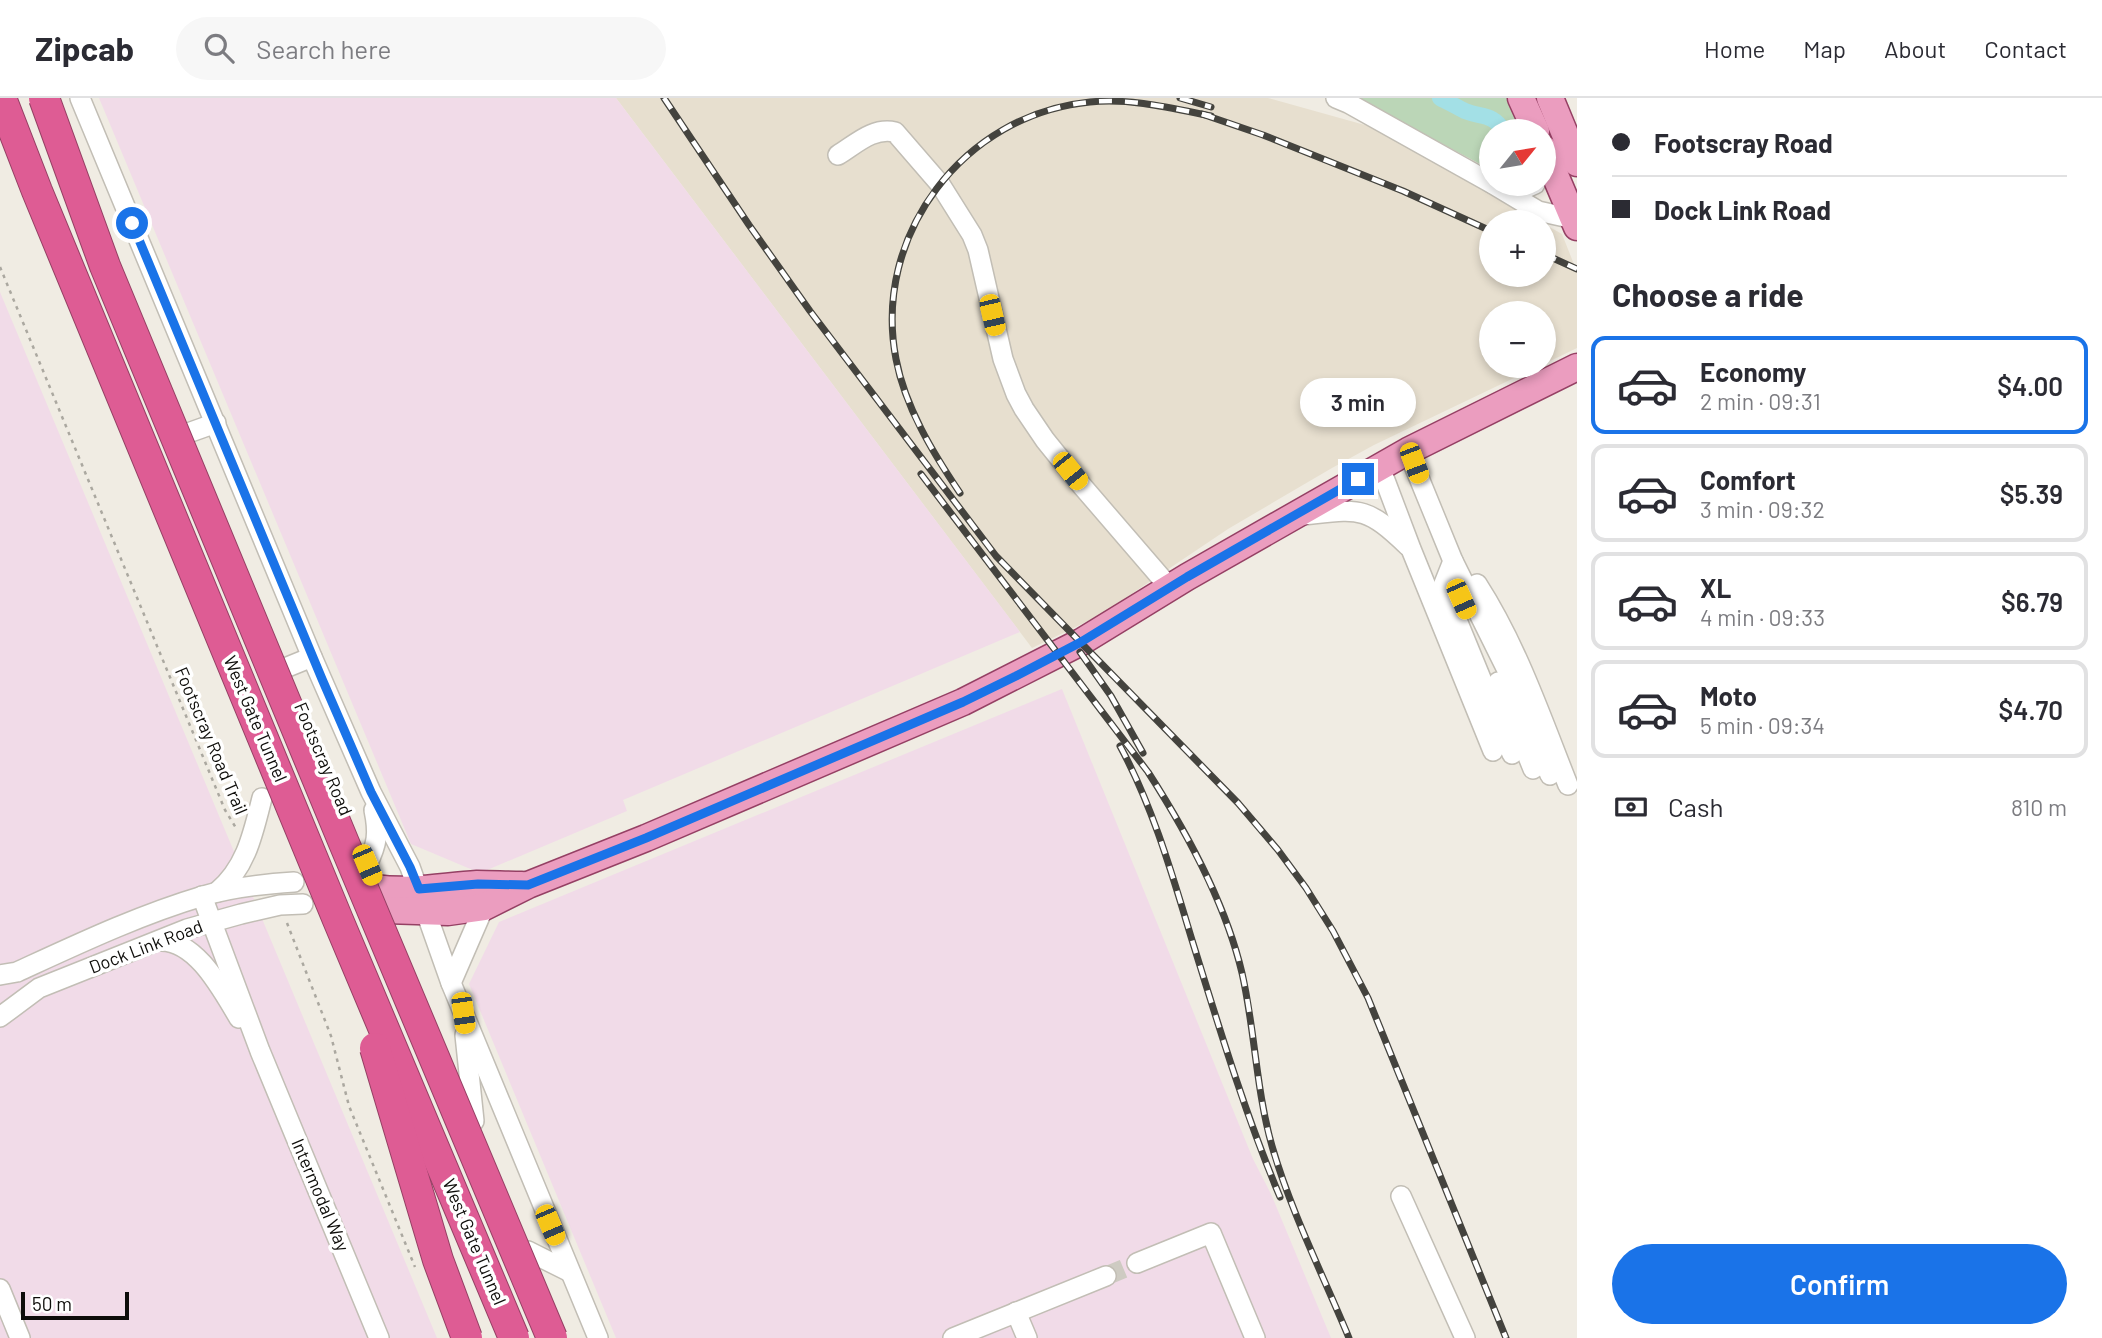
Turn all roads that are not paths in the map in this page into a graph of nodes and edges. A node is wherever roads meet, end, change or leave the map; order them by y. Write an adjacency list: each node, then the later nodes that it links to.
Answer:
1 (1, 98): 37 (highway, West Gate Tunnel, bridge)
2 (44, 98): 58 (highway, West Gate Tunnel, bridge)
3 (80, 98): 16 (street, Footscray Road)
4 (1336, 98): 10 (street)
5 (1521, 98): 7 (main road)
6 (1550, 98): 9 (main road)
7 (1531, 119)
8 (838, 155): 23 (street)
9 (1577, 163)
10 (1479, 176)
11 (1556, 188): 13 (main road)
12 (1513, 196): 13 (street)
13 (1576, 221)
14 (155, 351): 17 (main road, Footscray Road)
15 (1577, 367): 18 (main road)
16 (216, 423): 17 (street); 24 (street, Footscray Road)
17 (188, 433): 25 (main road, Footscray Road)
18 (1408, 451): 19 (main road); 22 (street)
19 (1380, 467): 20 (main road); 21 (street)
20 (1293, 516): 21 (street); 23 (main road)
21 (1411, 549): 26 (street)
22 (1453, 561): 22 (street); 27 (street)
23 (1170, 588): 31 (main road)
24 (312, 657): 25 (street); 28 (street, Footscray Road)
25 (285, 668): 32 (main road, Footscray Road)
26 (1493, 751)
27 (1569, 785)
28 (371, 792): 32 (street); 34 (street, Footscray Road)
29 (261, 798): 33 (street)
30 (294, 882): 33 (street, Dock Link Road)
31 (528, 885): 34 (main road); 36 (main road)
32 (376, 888): 34 (main road); 45 (main road, Footscray Road)
33 (209, 894): 38 (street, Intermodal Way); 40 (street, Dock Link Road)
34 (422, 901): 36 (main road); 41 (street, Footscray Road)
35 (303, 904): 38 (street, Dock Link Road)
36 (484, 907): 41 (street)
37 (338, 920): 56 (highway, bridge); 57 (highway, West Gate Tunnel, bridge)
38 (212, 922): 39 (street, Dock Link Road); 44 (street, Intermodal Way)
39 (157, 941): 43 (street, Dock Link Road); 44 (street, Intermodal Way)
40 (0, 975)
41 (451, 984): 42 (street, Footscray Road)
42 (463, 1013): 45 (street, Footscray Road); 49 (street, Footscray Road)
43 (0, 1017)
44 (260, 1051): 55 (street, Intermodal Way)
45 (474, 1121): 47 (main road, Footscray Road)
46 (1401, 1196): 64 (street)
47 (528, 1251): 49 (street); 59 (main road, Footscray Road)
48 (1137, 1263): 63 (street)
49 (570, 1272): 60 (street, Footscray Road)
50 (1106, 1276): 52 (street)
51 (0, 1289): 54 (street)
52 (1016, 1312): 53 (street); 62 (street)
53 (984, 1332): 61 (street)
54 (20, 1338)
55 (379, 1338)
56 (467, 1338)
57 (514, 1338)
58 (552, 1338)
59 (564, 1338)
60 (597, 1338)
61 (953, 1338)
62 (1027, 1338)
63 (1255, 1338)
64 (1465, 1338)

